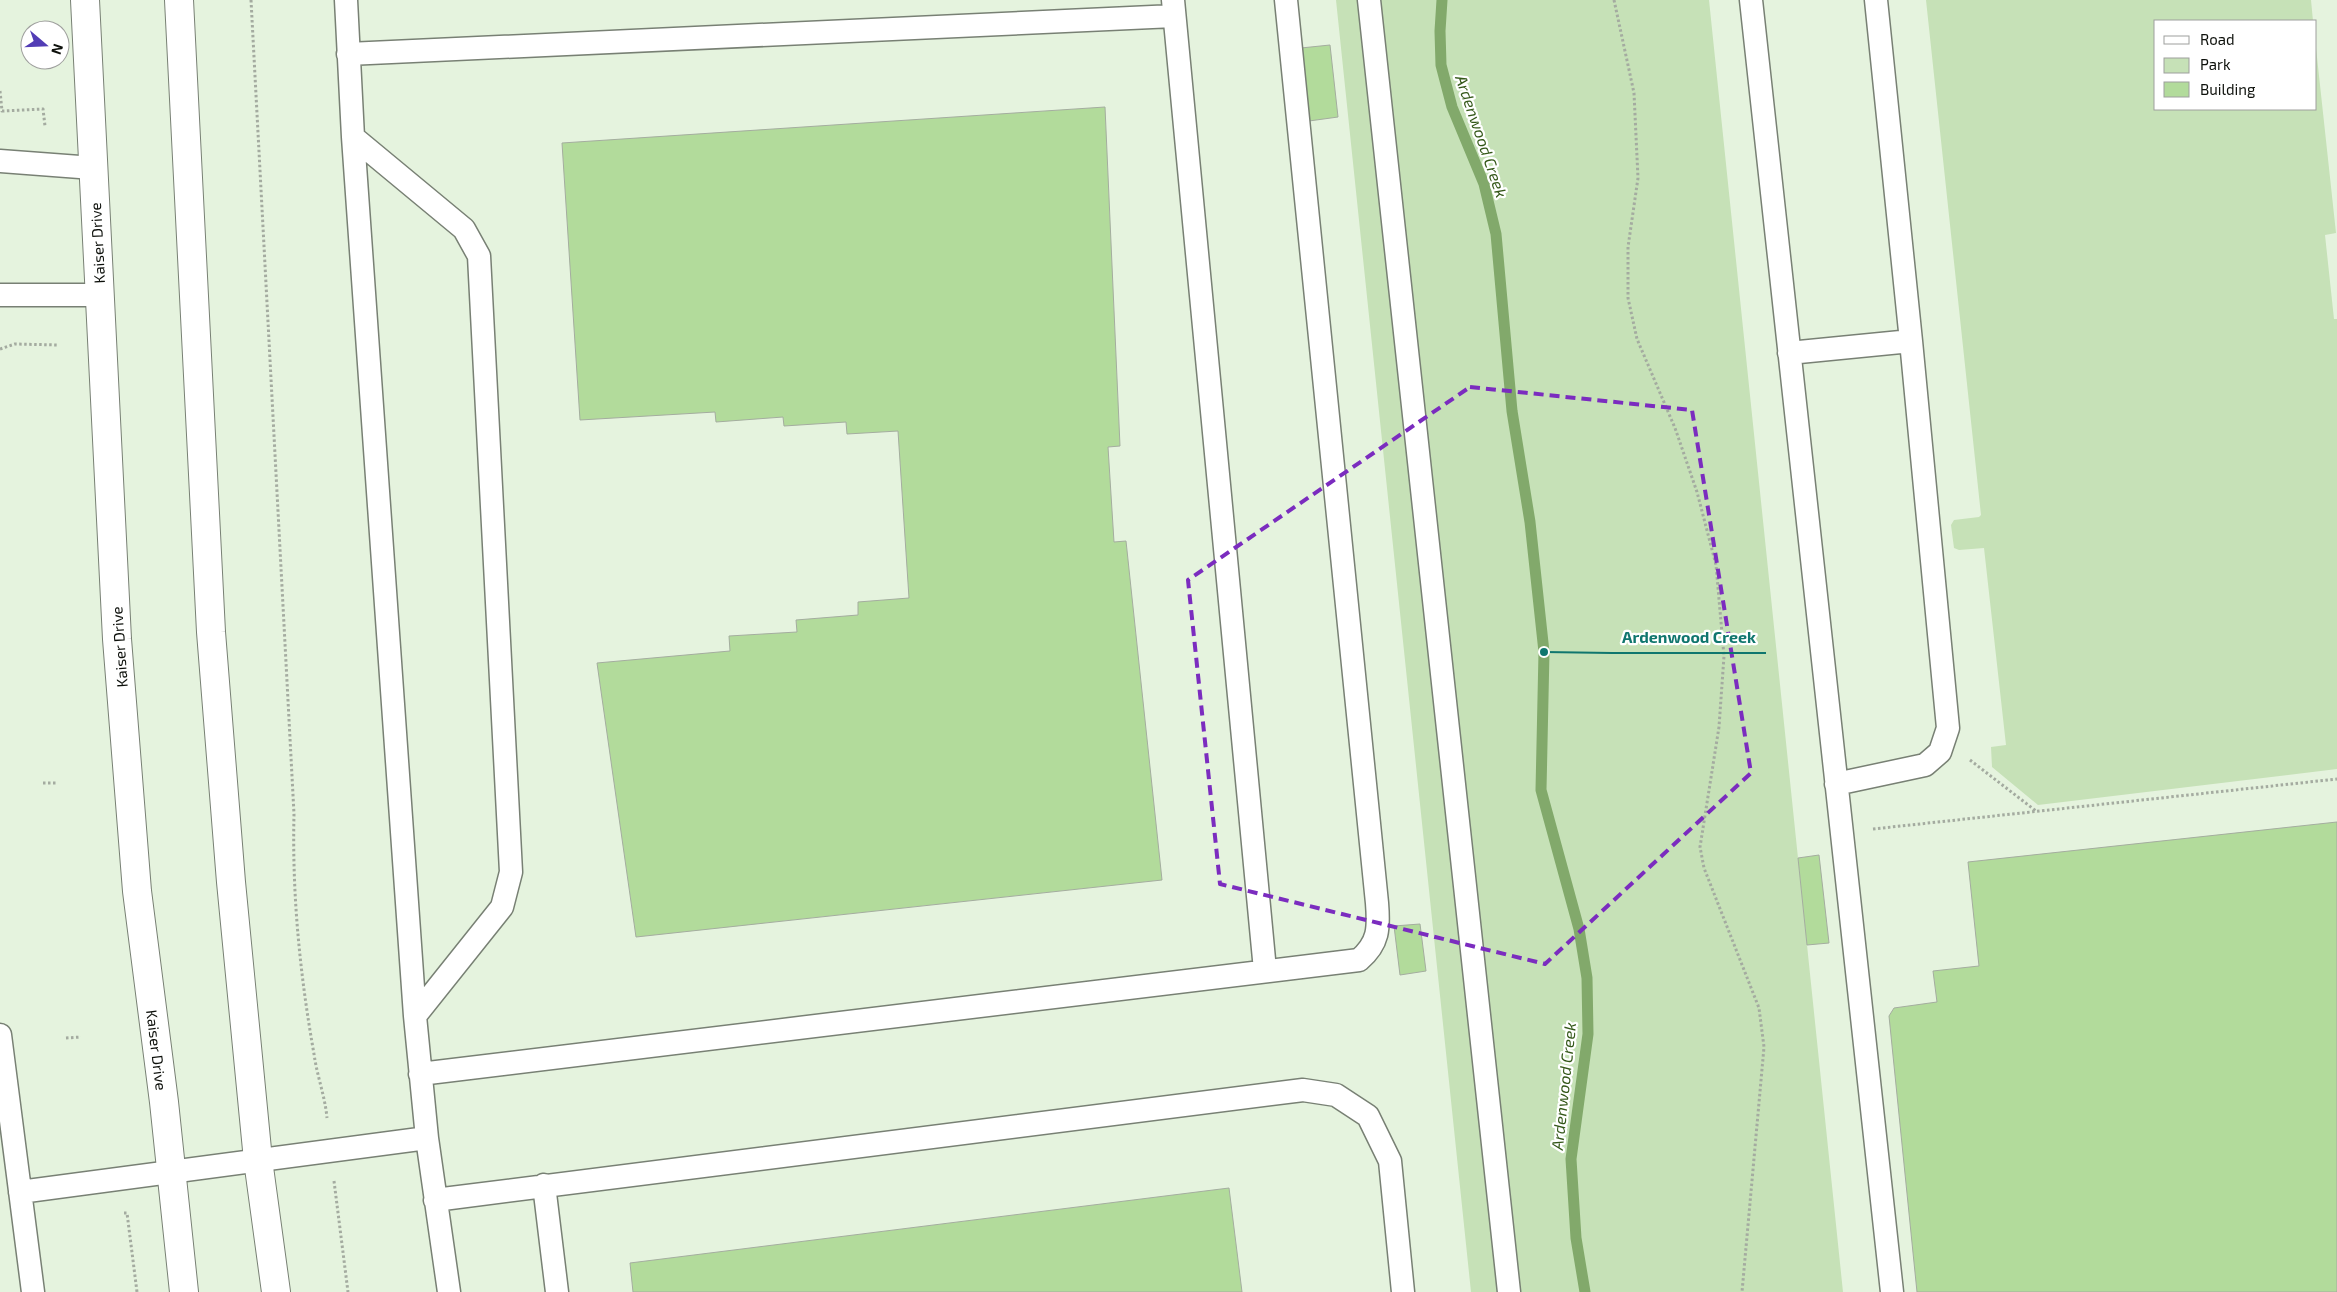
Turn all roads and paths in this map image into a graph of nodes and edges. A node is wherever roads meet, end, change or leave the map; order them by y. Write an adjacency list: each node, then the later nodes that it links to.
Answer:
1 (85, 0): 16 (street, Kaiser Drive)
2 (179, 0): 38 (street)
3 (251, 0): 37 (path)
4 (346, 0): 11 (lane)
5 (1286, 0): 30 (lane)
6 (1369, 0): 52 (lane)
7 (1614, 0): 53 (path)
8 (1751, 0): 22 (lane)
9 (1876, 0): 19 (lane)
10 (1174, 8): 11 (lane); 30 (lane)
11 (348, 54): 14 (lane)
12 (0, 91): 13 (path)
13 (45, 126)
14 (353, 137): 31 (lane); 31 (lane)
15 (0, 161): 16 (lane)
16 (94, 168): 18 (street, Kaiser Drive)
17 (0, 295): 18 (lane)
18 (100, 295): 39 (street, Kaiser Drive)
19 (1911, 341): 22 (lane); 23 (lane)
20 (58, 345): 21 (path)
21 (0, 349)
22 (1789, 353): 27 (lane)
23 (1945, 742): 27 (lane); 28 (path)
24 (2337, 778): 28 (path)
25 (43, 782): 26 (path)
26 (56, 783)
27 (1836, 784): 29 (lane)
28 (2037, 812): 29 (path)
29 (1842, 833): 54 (lane)
30 (1265, 970): 35 (lane)
31 (415, 1016): 35 (lane)
32 (0, 1035): 41 (lane)
33 (81, 1037): 34 (path)
34 (66, 1038)
35 (420, 1074): 36 (lane)
36 (427, 1138): 37 (lane); 42 (lane)
37 (331, 1151): 38 (lane); 48 (path)
38 (258, 1160): 39 (lane); 47 (street)
39 (171, 1172): 41 (lane); 46 (street, Kaiser Drive)
40 (544, 1185): 42 (lane); 50 (lane); 51 (lane)
41 (20, 1192): 44 (lane)
42 (436, 1200): 49 (lane)
43 (119, 1214): 45 (path)
44 (33, 1292)
45 (136, 1292)
46 (184, 1292)
47 (276, 1292)
48 (348, 1292)
49 (449, 1292)
50 (557, 1292)
51 (1403, 1292)
52 (1509, 1292)
53 (1742, 1292)
54 (1892, 1292)

